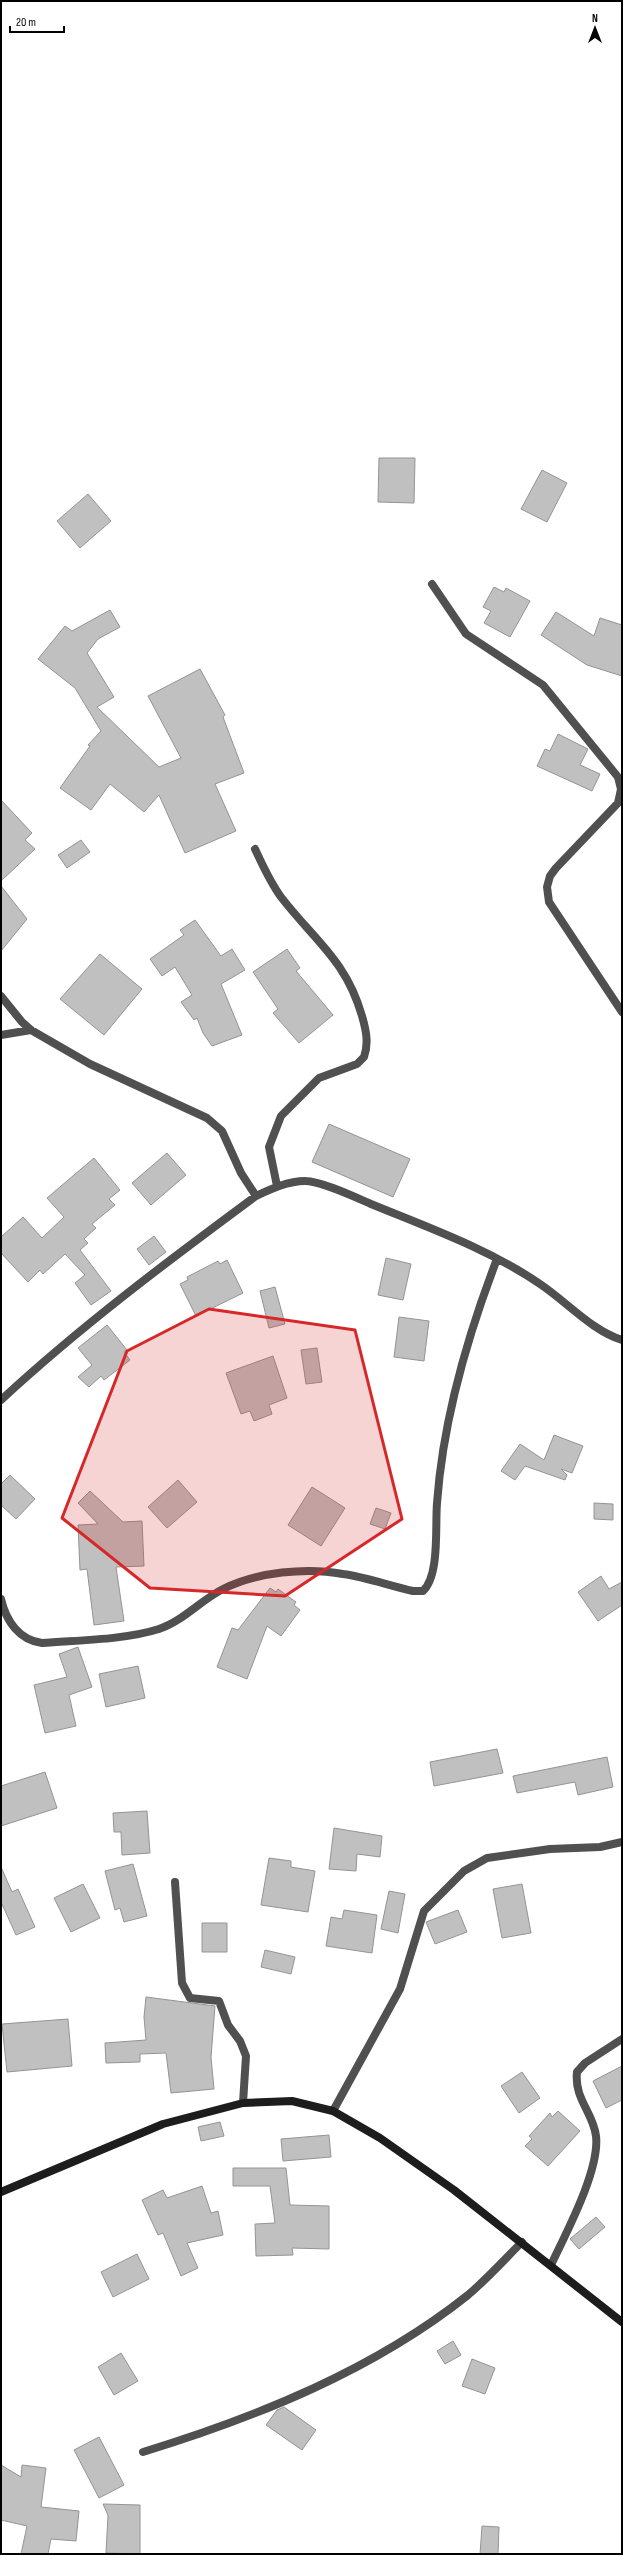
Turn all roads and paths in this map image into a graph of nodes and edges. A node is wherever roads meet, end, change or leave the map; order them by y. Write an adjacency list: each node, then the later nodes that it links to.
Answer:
1 (432, 584): 4 (street)
2 (255, 849): 7 (street)
3 (1, 996): 5 (street)
4 (622, 1012)
5 (32, 1030): 6 (street); 8 (street)
6 (1, 1035)
7 (276, 1186): 8 (street); 9 (street)
8 (256, 1196): 11 (street)
9 (497, 1260): 10 (street); 12 (street)
10 (622, 1340)
11 (1, 1400)
12 (1, 1600)
13 (622, 1842): 17 (street)
14 (175, 1882): 16 (street)
15 (622, 2040): 20 (street)
16 (243, 2103): 17 (main road); 18 (main road)
17 (333, 2112): 19 (main road)
18 (1, 2192)
19 (522, 2242): 20 (main road); 22 (street)
20 (551, 2265): 21 (main road)
21 (622, 2322)
22 (144, 2452)

